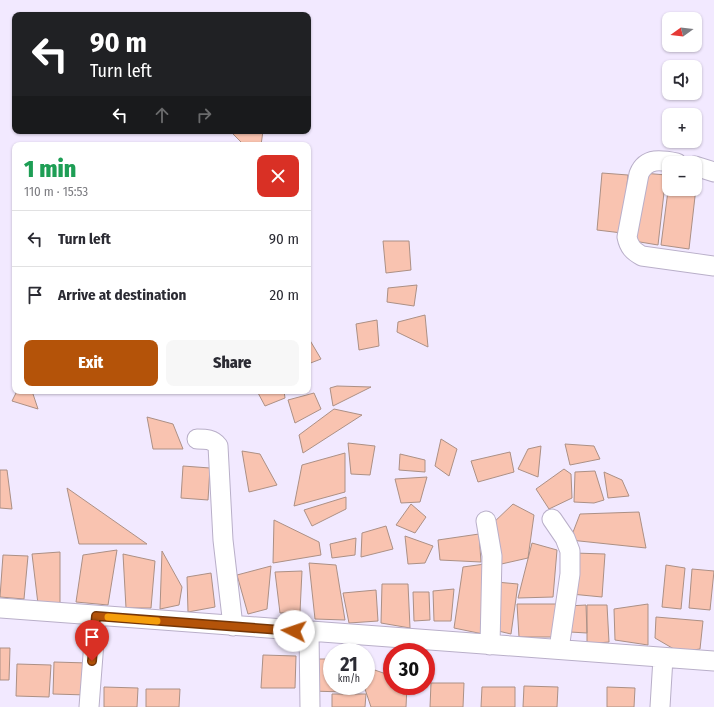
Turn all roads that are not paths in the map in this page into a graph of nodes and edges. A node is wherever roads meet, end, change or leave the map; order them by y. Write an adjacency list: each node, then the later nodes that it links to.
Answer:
1 (662, 161): 4 (street)
2 (702, 168): 3 (street)
3 (714, 172)
4 (714, 266)
5 (197, 439): 10 (street)
6 (552, 519): 13 (street)
7 (486, 521): 12 (street)
8 (0, 608): 9 (street)
9 (96, 616): 10 (street); 16 (street)
10 (234, 626): 11 (street)
11 (309, 632): 12 (street); 17 (street)
12 (490, 645): 13 (street)
13 (559, 649): 14 (street)
14 (663, 658): 15 (street); 18 (street)
15 (714, 661)
16 (89, 707)
17 (310, 707)
18 (660, 707)

